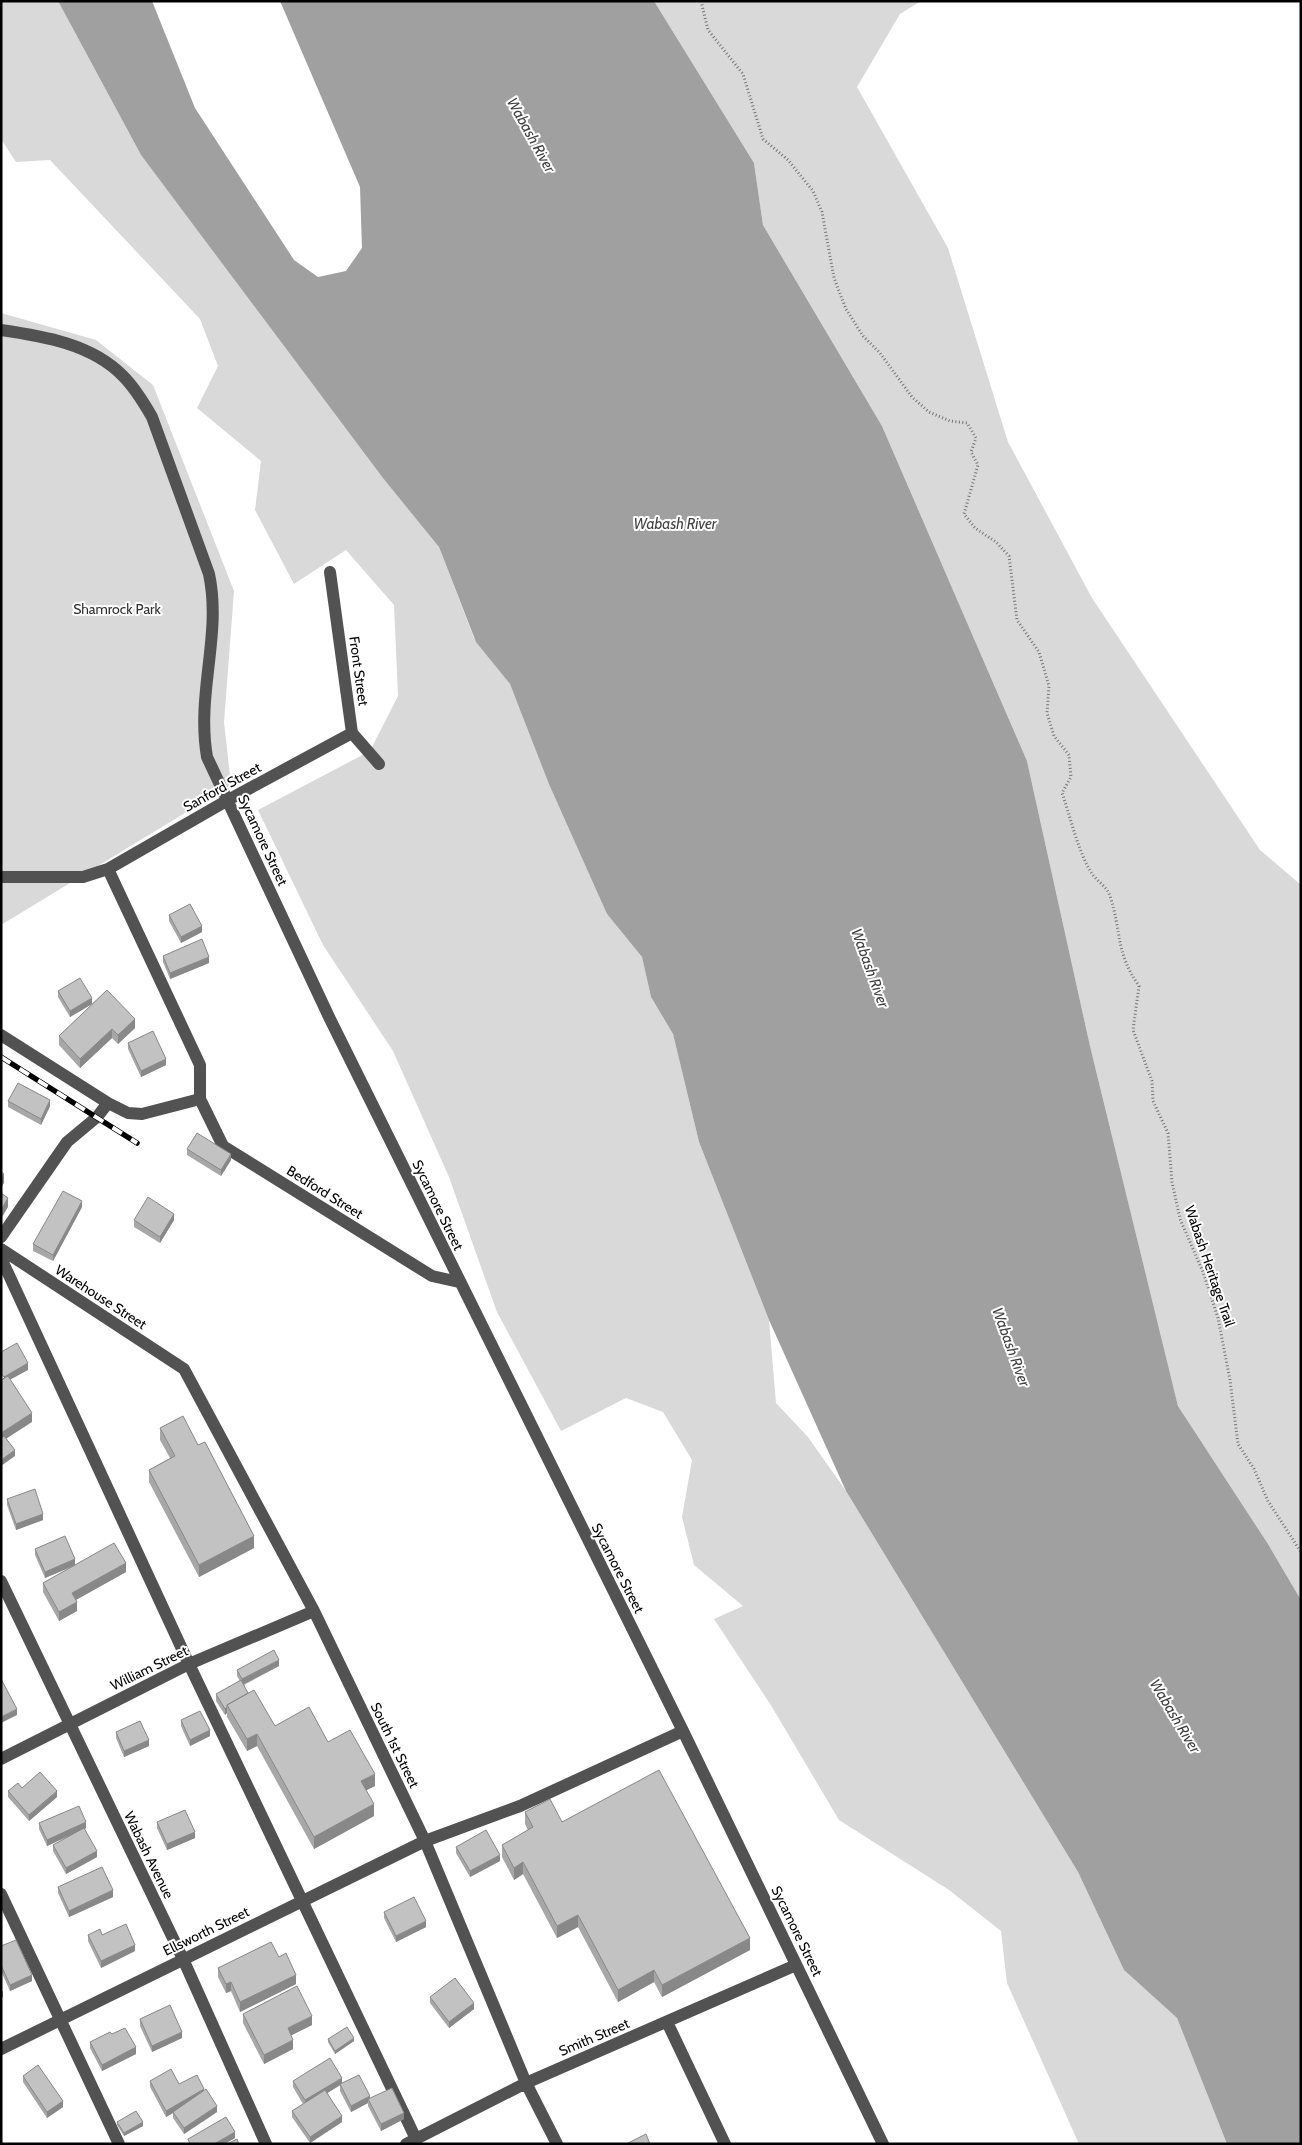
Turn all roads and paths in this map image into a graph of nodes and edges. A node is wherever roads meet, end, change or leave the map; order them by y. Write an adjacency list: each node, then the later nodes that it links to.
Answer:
1 (701, 1): 17 (path, Wabash Heritage Trail)
2 (1, 330): 6 (street, Sycamore Street)
3 (330, 572): 4 (street, Front Street)
4 (352, 733): 5 (street); 6 (street, Sanford Street)
5 (379, 764)
6 (228, 800): 7 (street, Sanford Street); 15 (street, Sycamore Street)
7 (108, 869): 8 (street, Sanford Street); 10 (street, Bedford Street)
8 (1, 877)
9 (1, 1035): 11 (street)
10 (200, 1099): 11 (street); 15 (street, Bedford Street)
11 (108, 1103): 12 (street)
12 (1, 1237)
13 (1, 1249): 16 (street, Warehouse Street)
14 (1, 1258): 20 (street)
15 (459, 1282): 22 (street, Sycamore Street)
16 (184, 1370): 19 (street, South 1st Street)
17 (1301, 1552)
18 (1, 1581): 21 (street, Wabash Avenue)
19 (314, 1611): 20 (street, William Street); 24 (street, South 1st Street)
20 (189, 1664): 21 (street, William Street); 26 (street)
21 (68, 1724): 23 (street, William Street); 27 (street, Wabash Avenue)
22 (683, 1731): 24 (street); 28 (street, Sycamore Street)
23 (1, 1758)
24 (425, 1841): 26 (street, Ellsworth Street); 32 (street, South 1st Street)
25 (1, 1894): 29 (street)
26 (302, 1901): 27 (street, Ellsworth Street); 33 (street)
27 (183, 1959): 29 (street, Ellsworth Street); 35 (street, Wabash Avenue)
28 (796, 1965): 30 (street, Smith Street); 38 (street, Sycamore Street)
29 (59, 2019): 31 (street, Ellsworth Street); 34 (street)
30 (667, 2022): 32 (street, Smith Street); 37 (street)
31 (1, 2049)
32 (526, 2083): 33 (street, Smith Street); 36 (street, South 1st Street)
33 (411, 2141)
34 (119, 2144)
35 (266, 2144)
36 (557, 2144)
37 (725, 2144)
38 (883, 2144)

